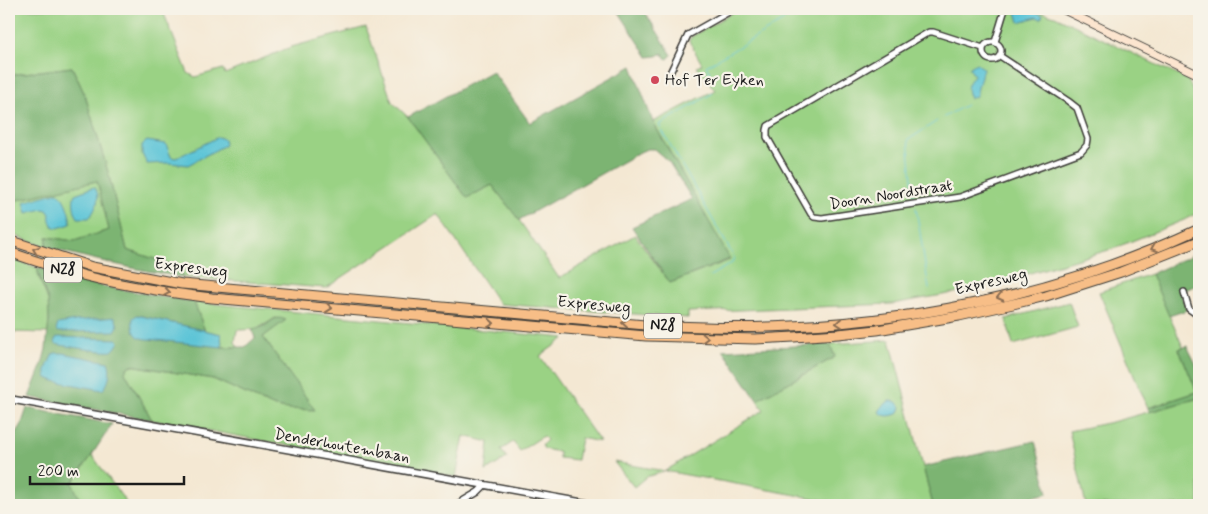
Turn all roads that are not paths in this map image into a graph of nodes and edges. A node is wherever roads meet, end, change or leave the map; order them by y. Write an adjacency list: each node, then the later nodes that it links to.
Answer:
1 (734, 9): 8 (street)
2 (1005, 9): 4 (street)
3 (1062, 9): 7 (main road)
4 (995, 42): 5 (street); 6 (street)
5 (983, 48): 6 (street); 6 (street, Doorn Noordstraat)
6 (1000, 56)
7 (1199, 74)
8 (669, 75)
9 (1199, 229): 10 (highway, Expresweg / N28, one-way to 10)
10 (9, 240)
11 (1199, 241): 12 (highway, Expresweg / N28, one-way to 11)
12 (9, 252)
13 (1184, 292): 14 (street)
14 (1199, 317)
15 (9, 399): 16 (street, Denderhoutembaan)
16 (484, 486): 17 (street); 18 (street, Denderhoutembaan)
17 (456, 505)
18 (596, 505)

